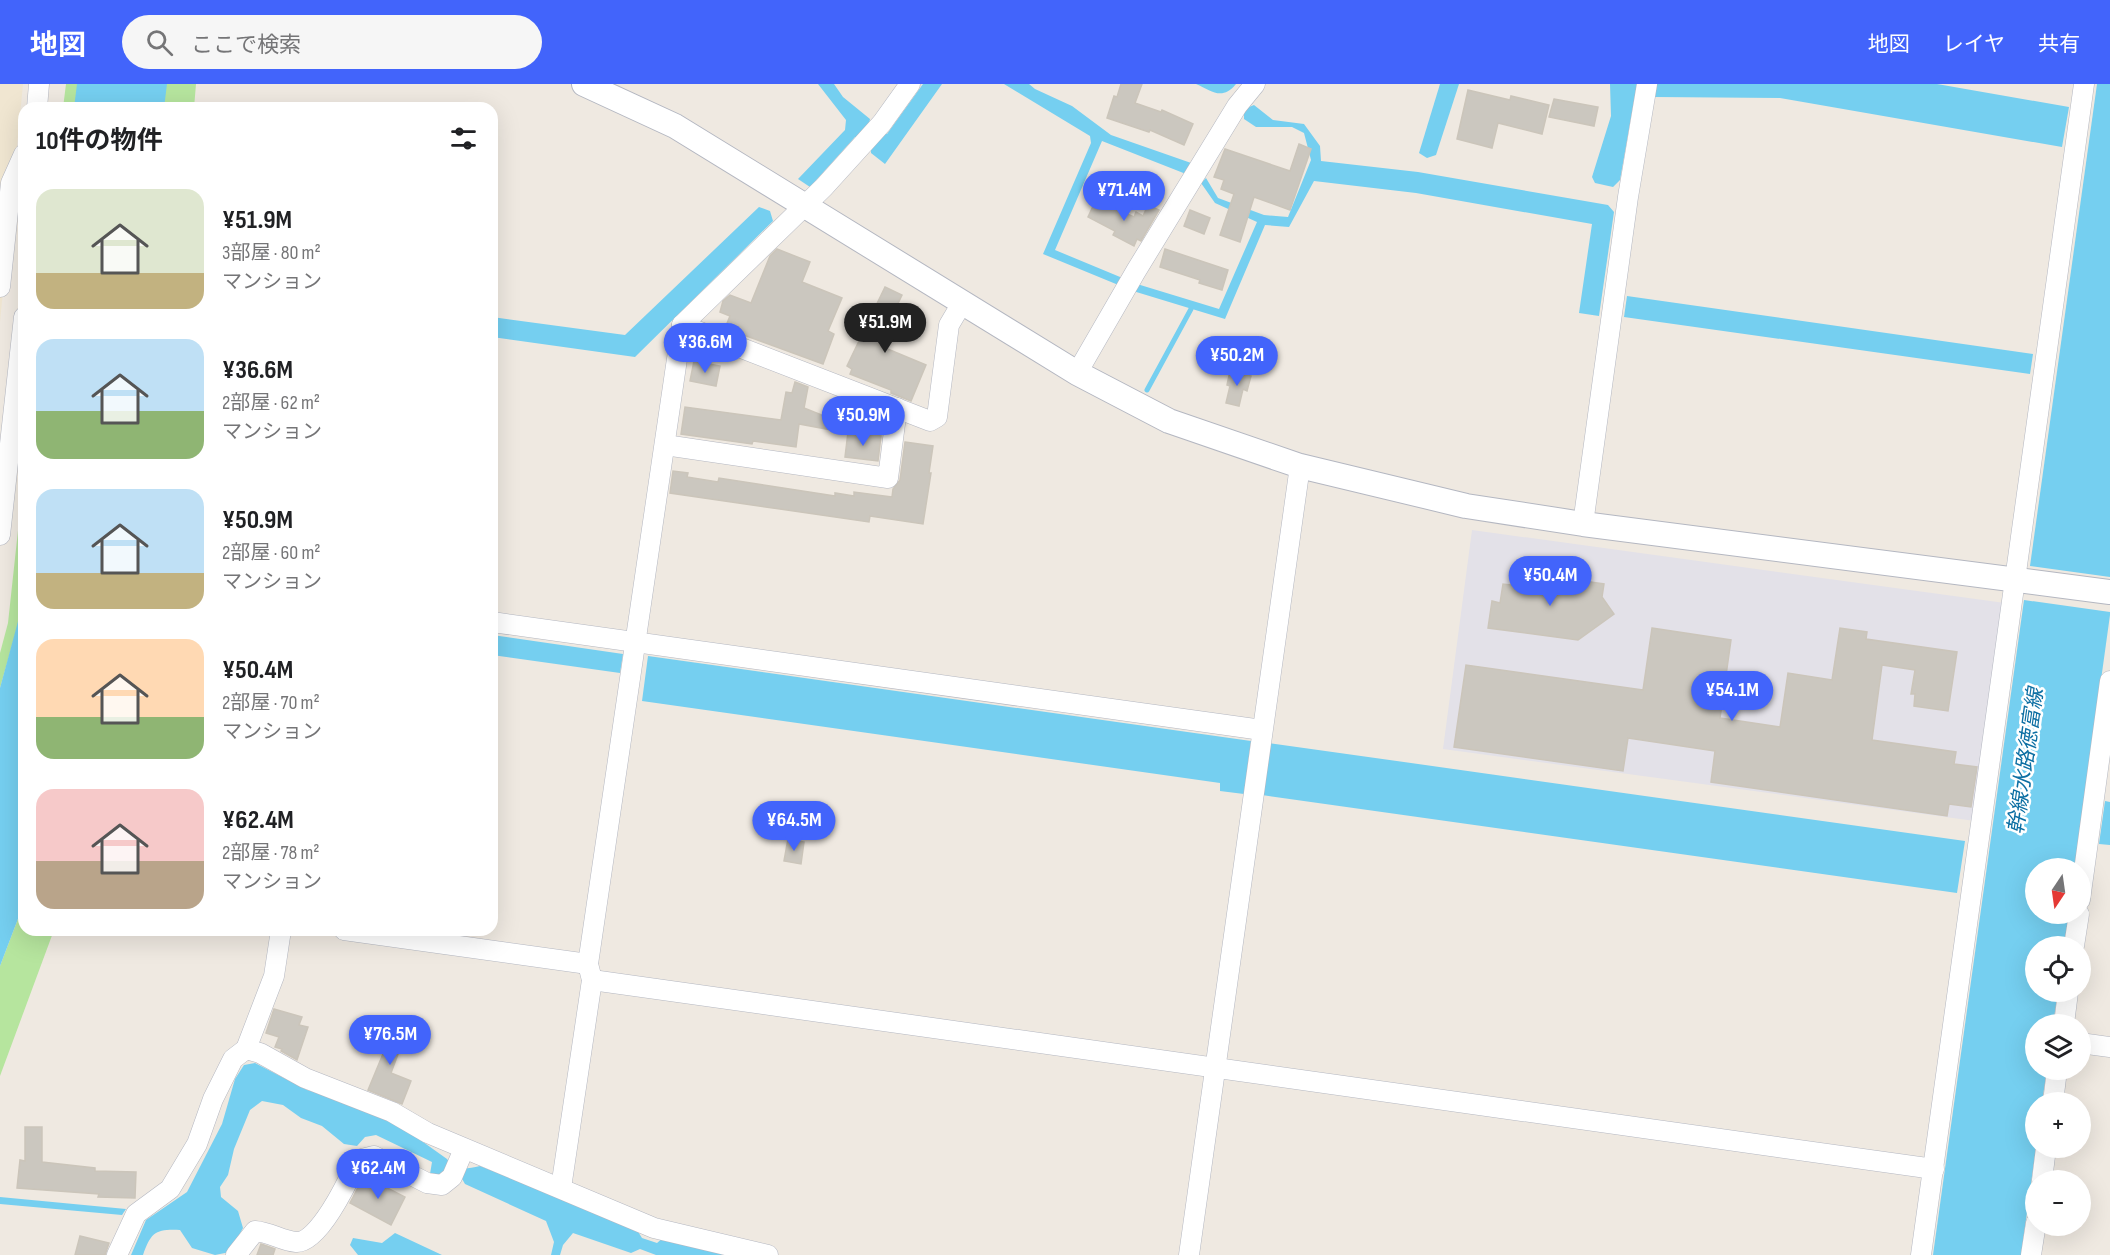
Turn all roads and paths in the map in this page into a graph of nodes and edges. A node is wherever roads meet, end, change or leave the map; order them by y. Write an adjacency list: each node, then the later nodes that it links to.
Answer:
1 (39, 84): 7 (street)
2 (584, 84): 9 (street)
3 (910, 84): 9 (street)
4 (1255, 84): 14 (street)
5 (1647, 84): 18 (street)
6 (2084, 84): 20 (street)
7 (38, 102)
8 (18, 167): 10 (street)
9 (805, 206): 11 (street); 12 (street)
10 (0, 287)
11 (962, 303): 14 (street); 15 (street)
12 (682, 325): 15 (street); 16 (street)
13 (18, 372): 19 (street)
14 (1077, 373): 17 (street)
15 (897, 408): 16 (street)
16 (664, 445): 23 (street)
17 (1300, 466): 18 (street); 25 (street)
18 (1582, 524): 20 (street)
19 (0, 536)
20 (2014, 580): 21 (street); 35 (street)
21 (2104, 591)
22 (498, 623): 23 (street)
23 (636, 642): 25 (street); 29 (street)
24 (2110, 681): 26 (street)
25 (1262, 730): 33 (street)
26 (2086, 858)
27 (280, 936): 32 (street)
28 (379, 936): 29 (street)
29 (590, 972): 33 (street); 36 (street)
30 (2091, 1044): 31 (street)
31 (2110, 1047)
32 (246, 1049): 34 (street); 38 (street)
33 (1215, 1068): 35 (street); 41 (street)
34 (458, 1162): 36 (street); 39 (street)
35 (1934, 1169): 42 (street)
36 (561, 1188): 40 (street)
37 (2034, 1236): 43 (street)
38 (117, 1255)
39 (236, 1255)
40 (768, 1255)
41 (1189, 1255)
42 (1921, 1255)
43 (2031, 1255)

